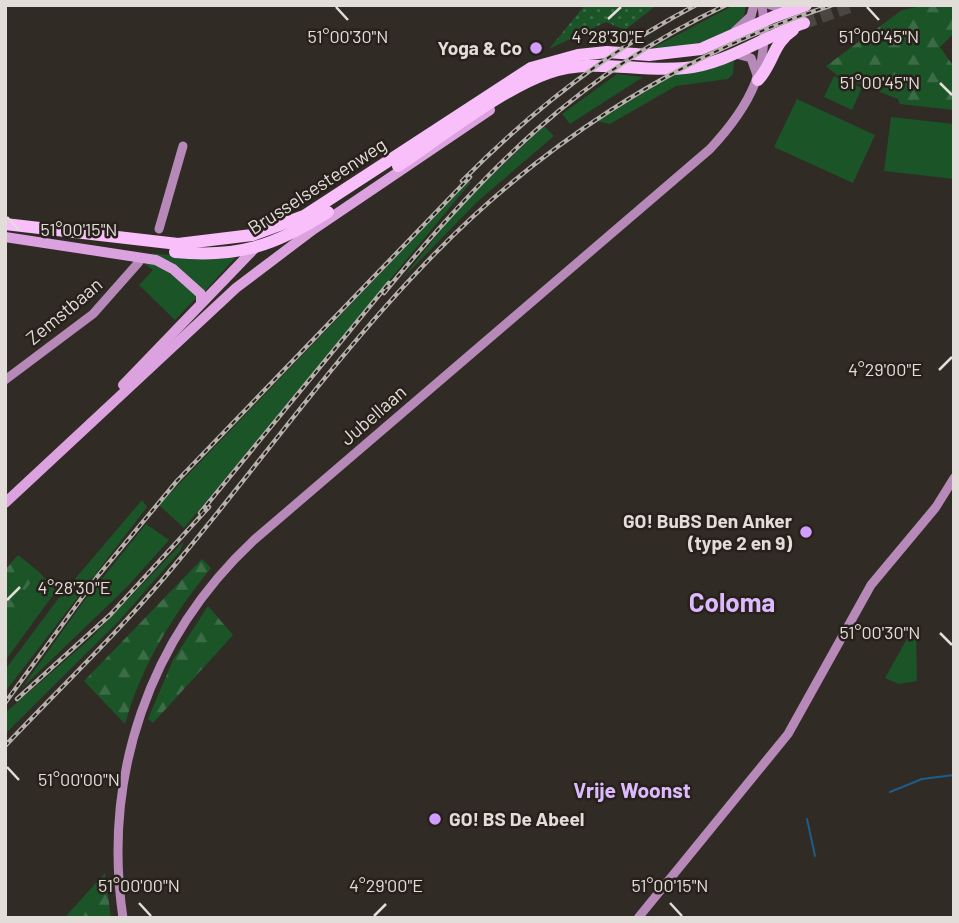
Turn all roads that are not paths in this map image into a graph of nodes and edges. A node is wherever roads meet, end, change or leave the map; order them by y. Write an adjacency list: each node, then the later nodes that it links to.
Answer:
1 (754, 5): 7 (main road)
2 (762, 5): 6 (main road, Jubellaan)
3 (770, 5): 5 (main road)
4 (806, 5): 5 (highway)
5 (789, 11): 6 (highway)
6 (764, 21): 7 (highway); 8 (main road, Jubellaan)
7 (732, 34): 10 (highway)
8 (765, 37): 9 (highway); 11 (main road, Jubellaan); 11 (highway)
9 (725, 57): 10 (highway); 11 (main road)
10 (543, 69): 12 (highway, Brusselsesteenweg); 14 (highway, Brusselsesteenweg)
11 (756, 85): 29 (main road, Jubellaan)
12 (511, 93): 20 (highway, bridge); 21 (main road, Brusselsesteenweg)
13 (185, 148): 16 (main road)
14 (304, 216): 18 (main road, Brusselsesteenweg); 20 (highway)
15 (5, 224): 20 (highway)
16 (159, 229)
17 (5, 235): 20 (highway); 24 (main road)
18 (274, 236): 19 (main road, Brusselsesteenweg); 21 (main road)
19 (256, 247): 20 (main road); 23 (main road); 24 (main road, Brusselsesteenweg)
20 (177, 248)
21 (283, 252): 23 (main road, Brusselsesteenweg)
22 (139, 262): 26 (main road, Zemstbaan)
23 (236, 288): 25 (main road, Brusselsesteenweg)
24 (201, 303): 25 (main road, Brusselsesteenweg)
25 (142, 371): 28 (main road, Brusselsesteenweg)
26 (5, 380)
27 (954, 478): 30 (main road)
28 (5, 503)
29 (123, 918)
30 (638, 918)

